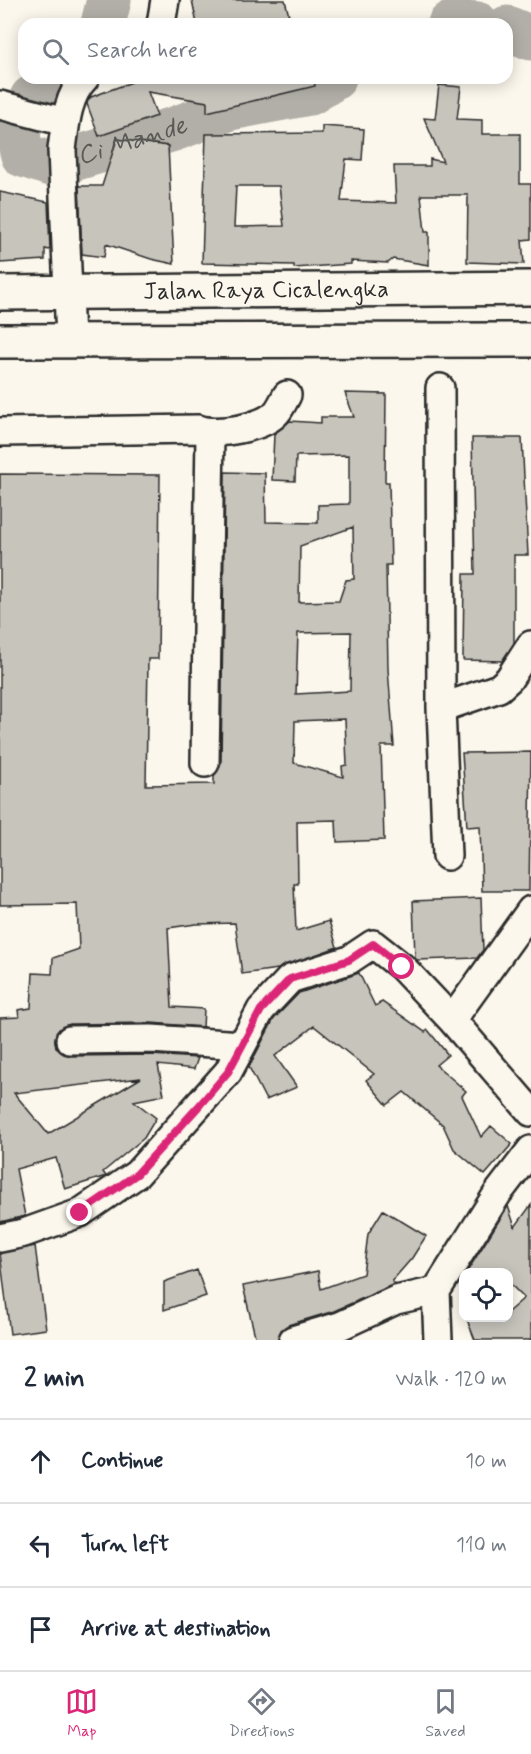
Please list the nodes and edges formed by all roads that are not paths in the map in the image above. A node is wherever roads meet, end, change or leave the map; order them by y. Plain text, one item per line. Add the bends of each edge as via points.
1 (165, 0) edge
2 (162, 18) edge
3 (80, 84) edge
4 (18, 109) edge
5 (65, 122) junction
6 (531, 288) edge
7 (0, 293) edge
8 (68, 293) junction
9 (70, 340) junction
10 (531, 340) edge
11 (0, 341) edge
12 (440, 388) dead end
13 (287, 395) dead end
14 (0, 432) edge
15 (210, 434) junction
16 (531, 645) edge
17 (441, 708) junction
18 (205, 763) dead end
19 (447, 856) dead end
20 (531, 910) edge
21 (452, 1020) junction
22 (70, 1040) dead end
23 (242, 1046) junction
24 (531, 1112) edge
25 (531, 1150) edge
26 (0, 1238) edge
27 (436, 1291) junction
28 (293, 1340) edge
29 (438, 1340) edge

1 - 2 street
3 - 5 street
4 - 5 street
5 - 8 street via 62,162
6 - 8 highway, Jalan Raya Cicalengka
7 - 8 highway, Jalan Raya Cicalengka
8 - 9 street
9 - 10 highway, Jalan Raya Cicalengka
9 - 11 highway, Jalan Raya Cicalengka
12 - 17 street
13 - 15 street via 268,420
14 - 15 street via 198,429
15 - 18 street
16 - 17 street via 499,688
17 - 19 street
20 - 21 street
21 - 23 street via 402,967 373,944 349,960 290,979 261,1010
21 - 24 street
22 - 23 street
23 - 26 street via 228,1072 137,1174 80,1213
25 - 27 street via 498,1193
27 - 28 street via 396,1299 340,1326
27 - 29 street

